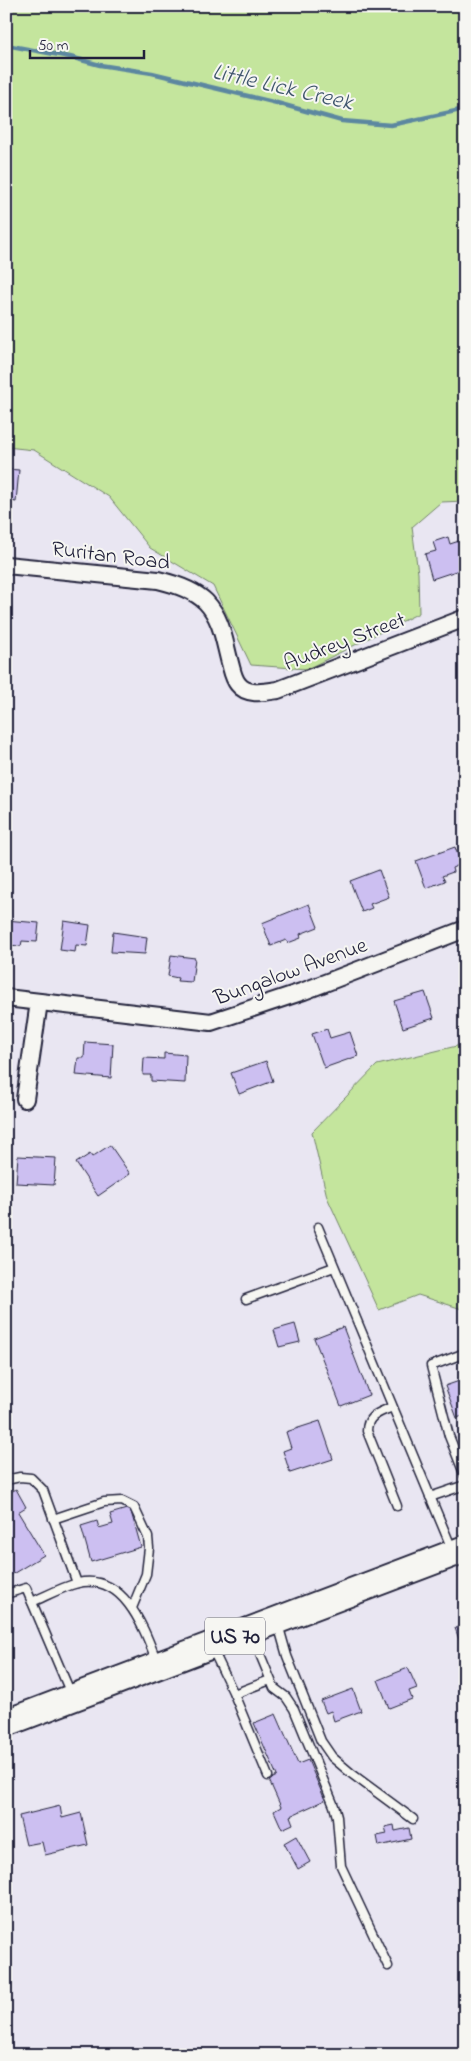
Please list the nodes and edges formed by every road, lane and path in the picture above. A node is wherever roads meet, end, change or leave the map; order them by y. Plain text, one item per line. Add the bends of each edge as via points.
1 (6, 565) edge
2 (465, 618) edge
3 (238, 685) joint
4 (465, 929) edge
5 (6, 998) edge
6 (39, 1002) junction
7 (25, 1099) dead end
8 (318, 1227) dead end
9 (334, 1267) junction
10 (246, 1300) dead end
11 (465, 1353) edge
12 (392, 1407) junction
13 (465, 1476) edge
14 (6, 1480) edge
15 (465, 1484) edge
16 (430, 1497) junction
17 (397, 1506) dead end
18 (53, 1518) junction
19 (459, 1551) edge
20 (77, 1583) junction
21 (6, 1594) edge
22 (32, 1602) junction
23 (132, 1608) junction
24 (277, 1620) junction
25 (250, 1631) junction
26 (211, 1646) junction
27 (159, 1666) junction
28 (270, 1680) junction
29 (234, 1694) junction
30 (72, 1698) junction
31 (6, 1723) edge
32 (268, 1776) dead end
33 (414, 1819) dead end
34 (388, 1966) dead end

1 - 3 street, Ruritan Road via 158,580 178,585 206,602 217,617
2 - 3 street, Audrey Street via 278,690 256,693
4 - 6 street, Bungalow Avenue via 304,991 212,1022
5 - 6 street, Bungalow Avenue
6 - 7 street
8 - 9 lane
9 - 10 lane
9 - 12 lane
11 - 13 lane via 431,1366 450,1436
12 - 16 lane
12 - 17 lane via 370,1418 367,1431
14 - 18 lane via 31,1478 38,1483
15 - 16 lane
16 - 19 lane
18 - 20 lane
18 - 23 lane via 104,1502 122,1501 134,1507 148,1537 149,1548 146,1574
19 - 24 highway, US 70
20 - 22 lane
20 - 23 lane via 101,1584 119,1594
21 - 22 lane via 26,1588
22 - 30 lane
23 - 27 lane
24 - 25 highway, US 70
24 - 33 lane via 290,1664 321,1741 332,1757
25 - 26 highway, US 70
25 - 28 lane
26 - 27 highway, US 70
26 - 29 lane
27 - 30 highway, US 70
28 - 29 lane
28 - 34 lane via 274,1688 286,1697 298,1718 337,1817 341,1866
29 - 32 lane
30 - 31 highway, US 70

